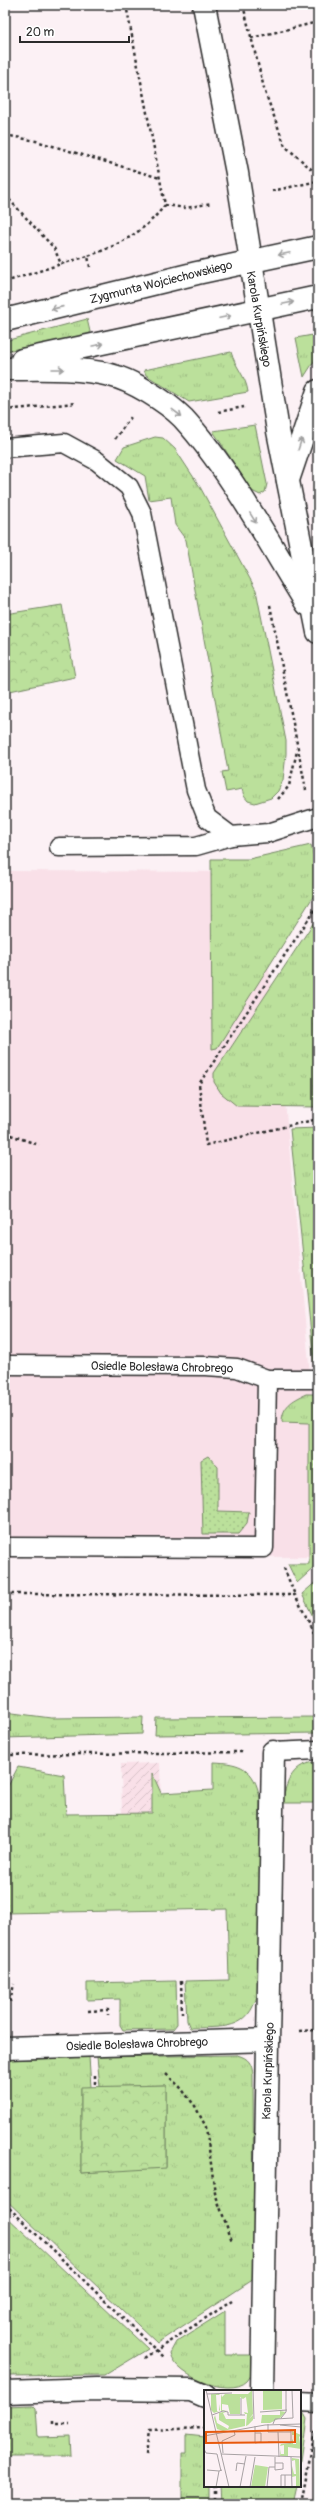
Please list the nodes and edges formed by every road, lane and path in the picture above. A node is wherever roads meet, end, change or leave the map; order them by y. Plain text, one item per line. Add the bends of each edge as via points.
1 (204, 5) edge
2 (243, 5) edge
3 (318, 22) edge
4 (251, 38) junction
5 (5, 135) edge
6 (318, 176) edge
7 (160, 178) dead end
8 (5, 195) edge
9 (318, 247) edge
10 (88, 256) dead end
11 (250, 261) junction
12 (62, 264) junction
13 (5, 282) edge
14 (318, 297) edge
15 (258, 310) junction
16 (5, 320) edge
17 (5, 364) edge
18 (5, 369) edge
19 (318, 391) edge
20 (84, 402) dead end
21 (5, 410) edge
22 (5, 448) edge
23 (288, 482) junction
24 (269, 602) dead end
25 (316, 624) edge
26 (298, 749) junction
27 (273, 805) dead end
28 (315, 819) edge
29 (231, 836) junction
30 (59, 847) dead end
31 (318, 905) edge
32 (318, 1119) edge
33 (5, 1133) edge
34 (39, 1145) dead end
35 (5, 1365) edge
36 (267, 1379) junction
37 (318, 1379) edge
38 (5, 1547) edge
39 (5, 1594) edge
40 (318, 1649) edge
41 (318, 1750) edge
42 (273, 1752) junction
43 (5, 1755) edge
44 (14, 1984) dead end
45 (5, 2005) edge
46 (268, 2040) junction
47 (132, 2044) junction
48 (5, 2048) edge
49 (5, 2204) edge
50 (233, 2243) dead end
51 (263, 2280) junction
52 (157, 2350) junction
53 (143, 2359) dead end
54 (262, 2390) edge
55 (5, 2392) edge
56 (198, 2393) edge
57 (301, 2402) edge
58 (318, 2403) edge
59 (204, 2428) edge
60 (315, 2428) dead end
61 (146, 2454) dead end
62 (215, 2487) edge
63 (215, 2504) edge
64 (302, 2504) edge

1 - 11 street, Karola Kurpińskiego via 235,165
2 - 4 path
3 - 4 path
4 - 6 path via 265,92 285,146
5 - 7 path via 44,143
8 - 12 path via 54,248
9 -> 11 street, Zygmunta Wojciechowskiego
10 - 12 path
11 - 15 street, Karola Kurpińskiego
11 -> 16 street, Zygmunta Wojciechowskiego
12 - 13 path
15 -> 14 street
17 -> 15 street
15 - 23 street, Karola Kurpińskiego
18 -> 25 street via 78,370 112,375 146,391 182,417 216,460
23 -> 19 street
20 - 21 path
22 - 29 lane via 64,443 97,461 129,487 142,513 196,790 207,818
23 - 25 street, Karola Kurpińskiego
24 - 26 path
26 - 27 path via 289,786
26 - 28 path
28 - 29 lane via 268,833
29 - 30 lane via 196,846
31 - 32 path via 199,1084 206,1145
33 - 34 path
35 - 36 lane, Osiedle Bolesława Chrobrego via 237,1368
36 - 37 lane, Osiedle Bolesława Chrobrego
36 - 38 lane via 264,1548
39 - 40 path via 295,1595 313,1630
41 - 42 lane
42 - 43 path
42 - 46 street, Karola Kurpińskiego
44 - 45 path via 10,2002
46 - 47 street, Osiedle Bolesława Chrobrego
46 - 51 street, Karola Kurpińskiego
47 - 48 street, Osiedle Bolesława Chrobrego
47 - 50 path via 180,2087 195,2106 206,2127 215,2193
49 - 52 path
51 - 52 path
51 - 54 street, Karola Kurpińskiego
52 - 53 path
52 - 56 path
55 - 56 street via 97,2389
57 - 58 lane
59 - 61 path via 149,2430
60 - 64 path
62 - 63 path

